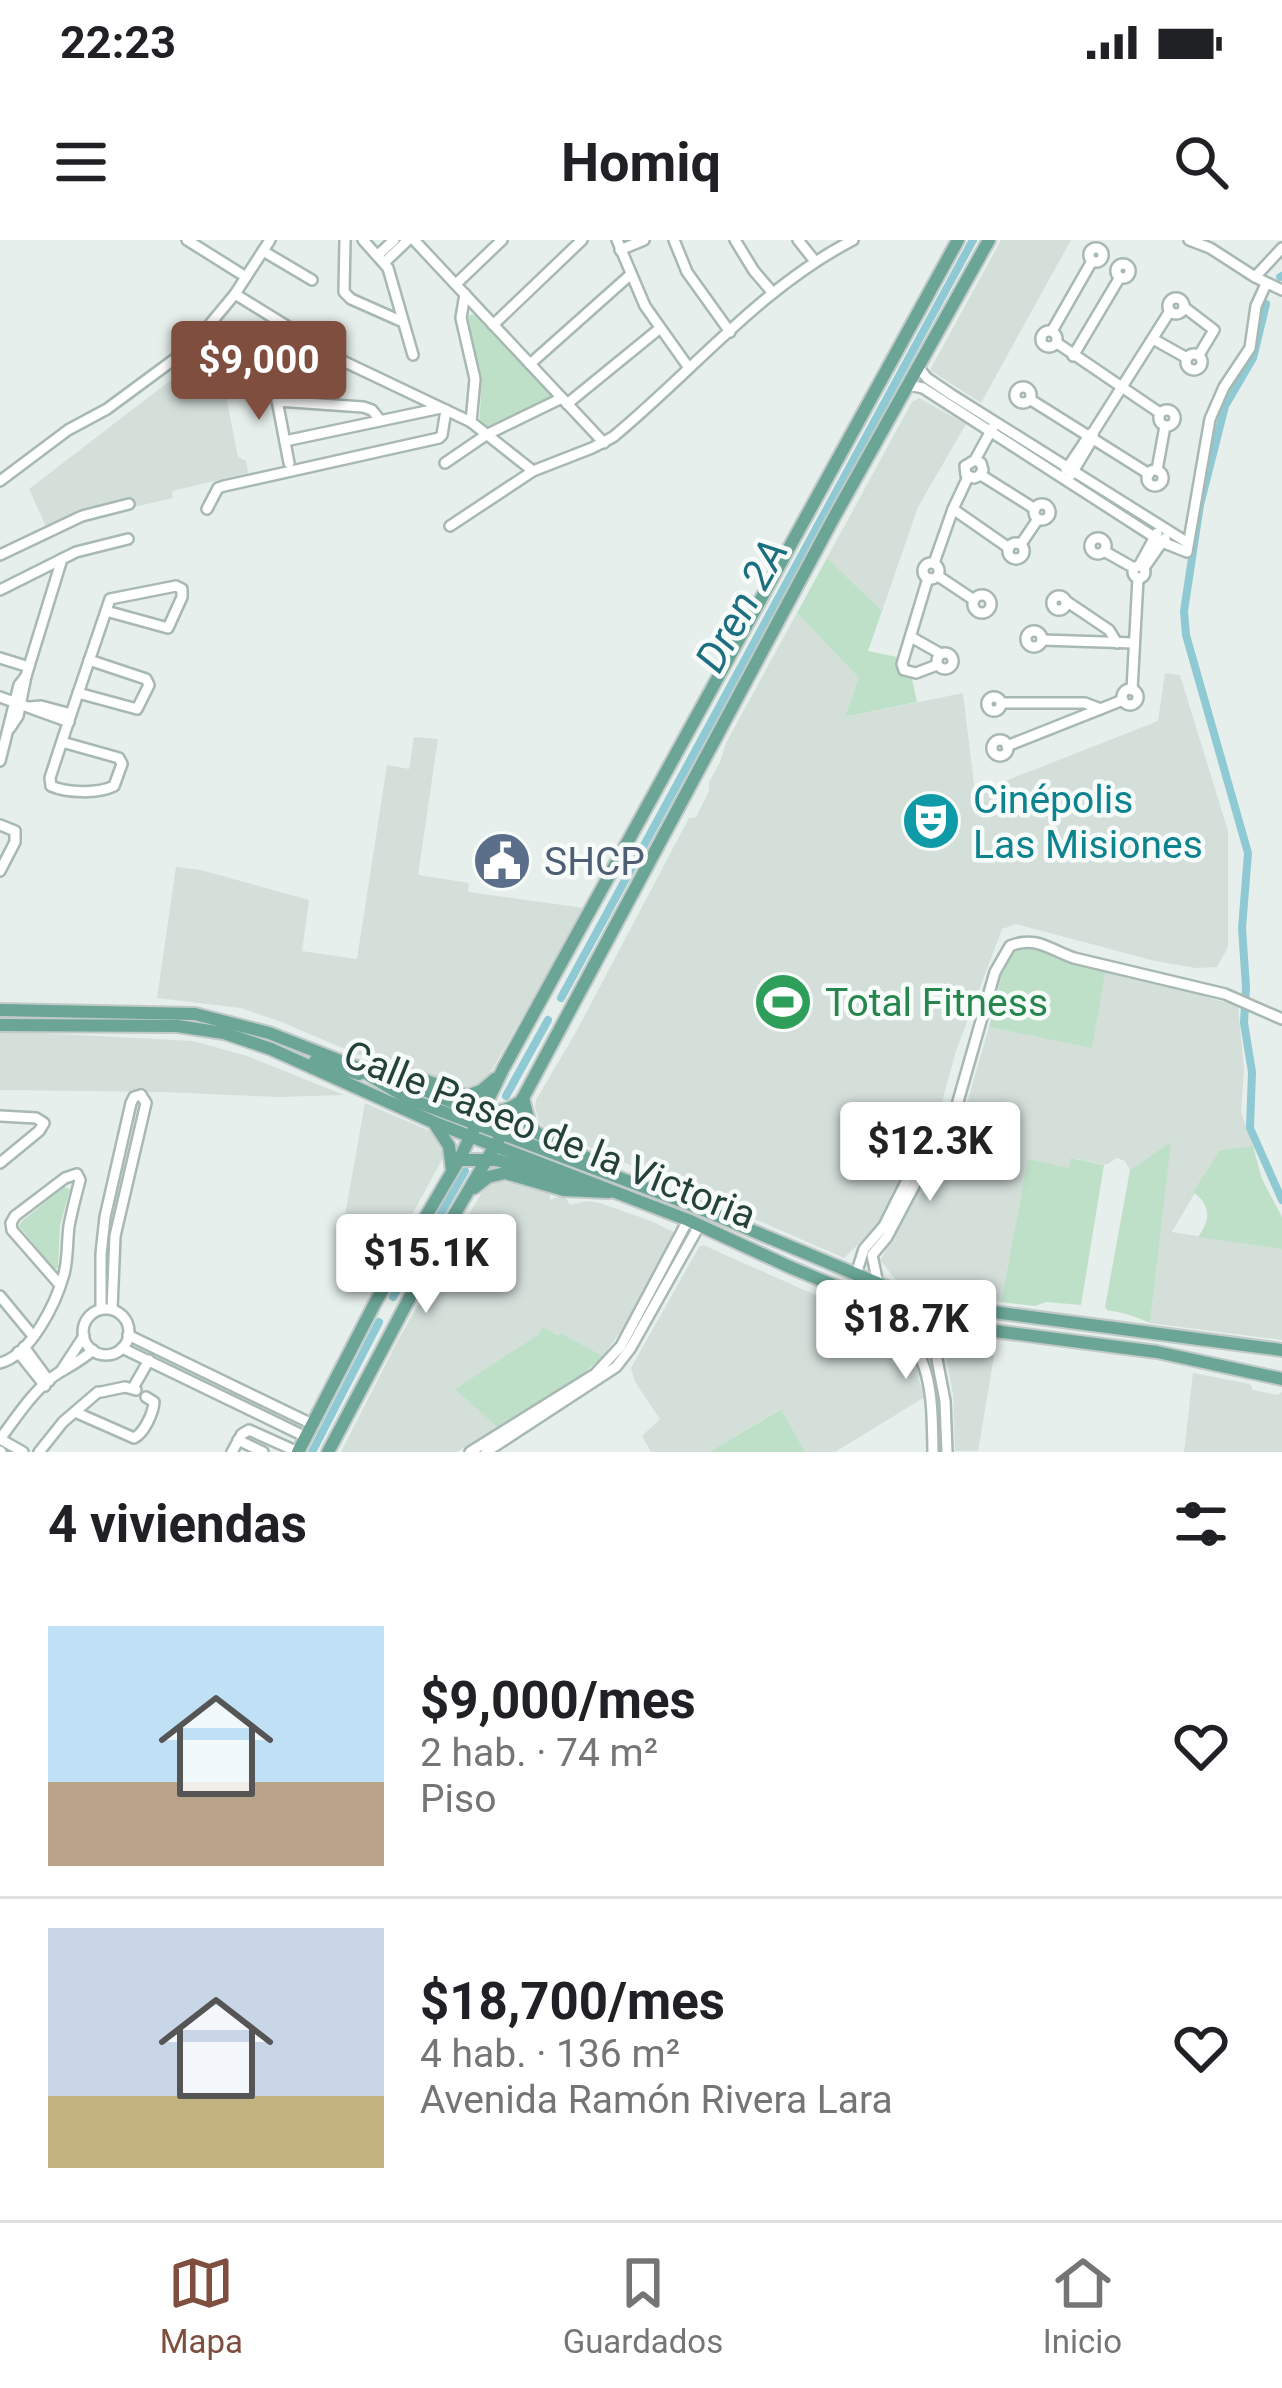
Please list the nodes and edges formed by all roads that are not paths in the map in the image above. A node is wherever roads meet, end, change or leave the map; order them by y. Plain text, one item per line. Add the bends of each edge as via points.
1 (187, 240) edge
2 (213, 240) edge
3 (270, 240) edge
4 (345, 240) edge
5 (363, 240) edge
6 (394, 240) edge
7 (502, 240) edge
8 (582, 240) edge
9 (644, 240) edge
10 (674, 240) edge
11 (735, 240) edge
12 (798, 240) edge
13 (853, 240) edge
14 (958, 240) edge
15 (989, 240) edge
16 (1189, 240) edge
17 (417, 241) edge
18 (1208, 244) edge
19 (618, 245) edge
20 (1282, 248) edge
21 (263, 251) junction
22 (206, 252) junction
23 (381, 258) junction
24 (814, 260) junction
25 (630, 275) junction
26 (246, 277) junction
27 (312, 280) dead end
28 (1260, 280) junction
29 (456, 284) junction
30 (1282, 290) edge
31 (773, 293) junction
32 (235, 294) junction
33 (465, 294) junction
34 (403, 322) junction
35 (494, 325) junction
36 (659, 329) junction
37 (730, 332) junction
38 (1153, 339) junction
39 (413, 356) dead end
40 (1072, 356) junction
41 (530, 364) junction
42 (918, 367) junction
43 (689, 368) junction
44 (272, 374) dead end
45 (908, 385) junction
46 (1121, 388) junction
47 (889, 394) junction
48 (277, 400) junction
49 (1030, 400) dead end
50 (564, 401) junction
51 (439, 407) junction
52 (380, 420) junction
53 (471, 422) junction
54 (994, 431) junction
55 (487, 435) junction
56 (1091, 436) junction
57 (285, 440) junction
58 (604, 443) junction
59 (977, 460) junction
60 (290, 463) dead end
61 (445, 463) dead end
62 (533, 471) junction
63 (1067, 474) junction
64 (981, 475) junction
65 (968, 477) junction
66 (0, 482) edge
67 (129, 505) dead end
68 (207, 509) dead end
69 (952, 509) junction
70 (450, 526) dead end
71 (1161, 535) junction
72 (128, 539) dead end
73 (1105, 551) dead end
74 (0, 555) edge
75 (62, 560) junction
76 (1139, 570) junction
77 (933, 577) junction
78 (0, 590) edge
79 (974, 600) dead end
80 (106, 611) junction
81 (911, 637) junction
82 (1118, 643) junction
83 (1134, 644) junction
84 (0, 658) edge
85 (89, 660) junction
86 (27, 672) junction
87 (78, 693) junction
88 (0, 698) edge
89 (22, 704) junction
90 (1102, 709) junction
91 (70, 718) junction
92 (6, 733) edge
93 (62, 742) junction
94 (0, 761) edge
95 (0, 825) edge
96 (0, 871) edge
97 (538, 1006) junction
98 (0, 1010) edge
99 (126, 1012) junction
100 (1282, 1019) edge
101 (565, 1022) junction
102 (0, 1025) edge
103 (95, 1026) junction
104 (271, 1049) junction
105 (503, 1069) junction
106 (362, 1071) junction
107 (523, 1099) junction
108 (0, 1115) edge
109 (433, 1122) junction
110 (476, 1123) junction
111 (948, 1126) junction
112 (125, 1132) junction
113 (138, 1135) junction
114 (495, 1146) junction
115 (0, 1163) edge
116 (455, 1165) junction
117 (606, 1172) junction
118 (590, 1181) junction
119 (468, 1192) junction
120 (618, 1192) junction
121 (688, 1204) junction
122 (693, 1223) junction
123 (755, 1232) junction
124 (856, 1274) junction
125 (878, 1283) junction
126 (60, 1285) junction
127 (0, 1296) edge
128 (375, 1303) junction
129 (888, 1307) junction
130 (106, 1309) junction
131 (398, 1315) junction
132 (958, 1326) junction
133 (128, 1335) junction
134 (33, 1336) junction
135 (84, 1336) junction
136 (122, 1348) junction
137 (1282, 1349) edge
138 (21, 1350) junction
139 (93, 1350) junction
140 (149, 1360) junction
141 (0, 1363) edge
142 (61, 1372) junction
143 (1282, 1379) edge
144 (47, 1384) junction
145 (138, 1392) junction
146 (945, 1401) junction
147 (932, 1403) junction
148 (75, 1412) junction
149 (309, 1431) junction
150 (0, 1439) edge
151 (238, 1441) junction
152 (23, 1452) edge
153 (40, 1452) edge
154 (232, 1452) edge
155 (263, 1452) edge
156 (298, 1452) edge
157 (328, 1452) edge
158 (470, 1452) edge
159 (486, 1452) edge
160 (933, 1452) edge
161 (947, 1452) edge

1 - 22 street
2 - 22 street
3 - 21 street
4 - 34 street via 344,292
5 - 23 street
6 - 23 street
7 - 29 street
8 - 35 street
9 - 19 street
10 - 37 street
11 - 31 street
12 - 24 street
13 - 24 street
14 - 47 main road
15 - 42 main road
16 - 18 street
17 - 23 street
17 - 29 street
18 - 28 street
19 - 25 street
20 - 28 street
21 - 26 street
21 - 27 street
22 - 26 street
23 - 34 street
24 - 31 street
25 - 36 street
25 - 41 street
26 - 32 street
28 - 30 street
28 - 71 street via 1250,348 1210,419 1187,548
29 - 33 street
31 - 37 street
32 - 51 street via 318,347
32 - 66 street via 174,362
33 - 35 street
33 - 53 street
34 - 39 street
35 - 41 street
36 - 43 street
36 - 50 street
37 - 43 street
38 - 38 street via 1173,299 1214,330 1193,357
38 - 46 street
40 - 40 street via 1119,272 1098,260 1052,331
40 - 46 street
41 - 50 street
42 - 45 main road
42 - 54 street
43 - 58 street
44 - 48 street
45 - 47 main road
45 - 54 street
46 - 56 street
46 - 56 street via 1160,413 1165,426 1153,472
47 - 97 main road
47 - 101 main road
48 - 52 street via 363,407
48 - 57 street
49 - 56 street
50 - 55 street
50 - 58 street
51 - 52 street
51 - 53 street
51 - 68 street via 439,438 224,486
52 - 57 street
53 - 55 street
54 - 59 street
54 - 63 street
55 - 61 street
55 - 62 street
56 - 63 street
57 - 60 street
58 - 62 street
59 - 64 street
59 - 65 street via 965,466
62 - 70 street
63 - 71 street
64 - 65 street
64 - 69 street via 1036,514 1015,546
65 - 69 street
67 - 74 street via 82,516
69 - 77 street via 934,563 924,568
71 - 76 street
72 - 75 street
73 - 76 street
75 - 78 street
75 - 86 street
76 - 83 street
77 - 79 street
77 - 81 street
80 - 80 street via 110,598 176,586 183,592 169,628
80 - 85 street
81 - 81 street via 902,657 904,670 916,673 939,659
82 - 82 street via 1061,596 1039,636
82 - 83 street
83 - 90 street via 1132,690
84 - 86 street
85 - 87 street
85 - 87 street via 149,685 137,709
86 - 89 street
87 - 91 street
88 - 89 street
89 - 91 street
89 - 92 street
90 - 90 street via 997,707 1002,744
91 - 93 street
92 - 94 street
93 - 93 street via 119,758 116,783 109,790 51,786
95 - 96 street via 16,834
97 - 101 main road
97 - 105 main road
98 - 99 main road, Calle Paseo de la Victoria
99 - 103 main road
99 - 106 main road, Calle Paseo de la Victoria via 227,1021
100 - 111 street via 1042,942 1018,942 995,971
101 - 107 main road
102 - 103 main road, Calle Paseo de la Victoria
103 - 104 main road, Calle Paseo de la Victoria via 192,1027
104 - 106 main road
104 - 109 main road, Calle Paseo de la Victoria
105 - 106 main road via 467,1096 402,1072
105 - 110 main road
106 - 110 main road, Calle Paseo de la Victoria
107 - 110 main road
107 - 114 main road
107 - 117 main road via 537,1133
108 - 115 street via 44,1123
109 - 110 main road, Calle Paseo de la Victoria
109 - 116 main road
110 - 114 main road, Calle Paseo de la Victoria
110 - 116 main road
111 - 124 street via 916,1162
111 - 125 street via 874,1252
112 - 113 street
112 - 113 street via 133,1099 142,1096
112 - 130 street via 103,1235
113 - 130 street
114 - 116 main road
114 - 117 main road, Calle Paseo de la Victoria
114 - 118 main road, Calle Paseo de la Victoria
114 - 119 main road
116 - 128 main road
117 - 121 main road, Calle Paseo de la Victoria
118 - 120 main road, Calle Paseo de la Victoria
118 - 121 main road
119 - 120 main road via 505,1173 574,1191
119 - 131 main road
120 - 122 main road, Calle Paseo de la Victoria
121 - 123 main road, Calle Paseo de la Victoria
122 - 123 main road via 698,1217
122 - 129 main road, Calle Paseo de la Victoria
122 - 158 street via 605,1366
122 - 159 street via 616,1367
123 - 124 main road, Calle Paseo de la Victoria
124 - 125 main road, Calle Paseo de la Victoria
125 - 137 main road, Calle Paseo de la Victoria via 933,1304
126 - 126 street via 79,1185 77,1174 10,1223
126 - 134 street
127 - 134 street
128 - 131 main road
128 - 149 main road
129 - 132 main road, Calle Paseo de la Victoria
129 - 147 street via 921,1354
130 - 133 street via 125,1319
130 - 135 street via 87,1319
131 - 157 main road
132 - 143 main road, Calle Paseo de la Victoria via 1157,1352
132 - 146 street via 937,1342
133 - 136 street
133 - 149 street
134 - 138 street
135 - 139 street
135 - 142 street
136 - 139 street
136 - 140 street
138 - 141 street
138 - 144 street
139 - 142 street
140 - 145 street
140 - 149 street
142 - 144 street
144 - 150 street
145 - 148 street via 99,1392
145 - 148 street via 154,1402 134,1438
146 - 147 street
146 - 161 street
147 - 160 street
148 - 153 street
149 - 156 main road
150 - 152 street
151 - 154 street
151 - 155 street
151 - 156 street via 249,1430

